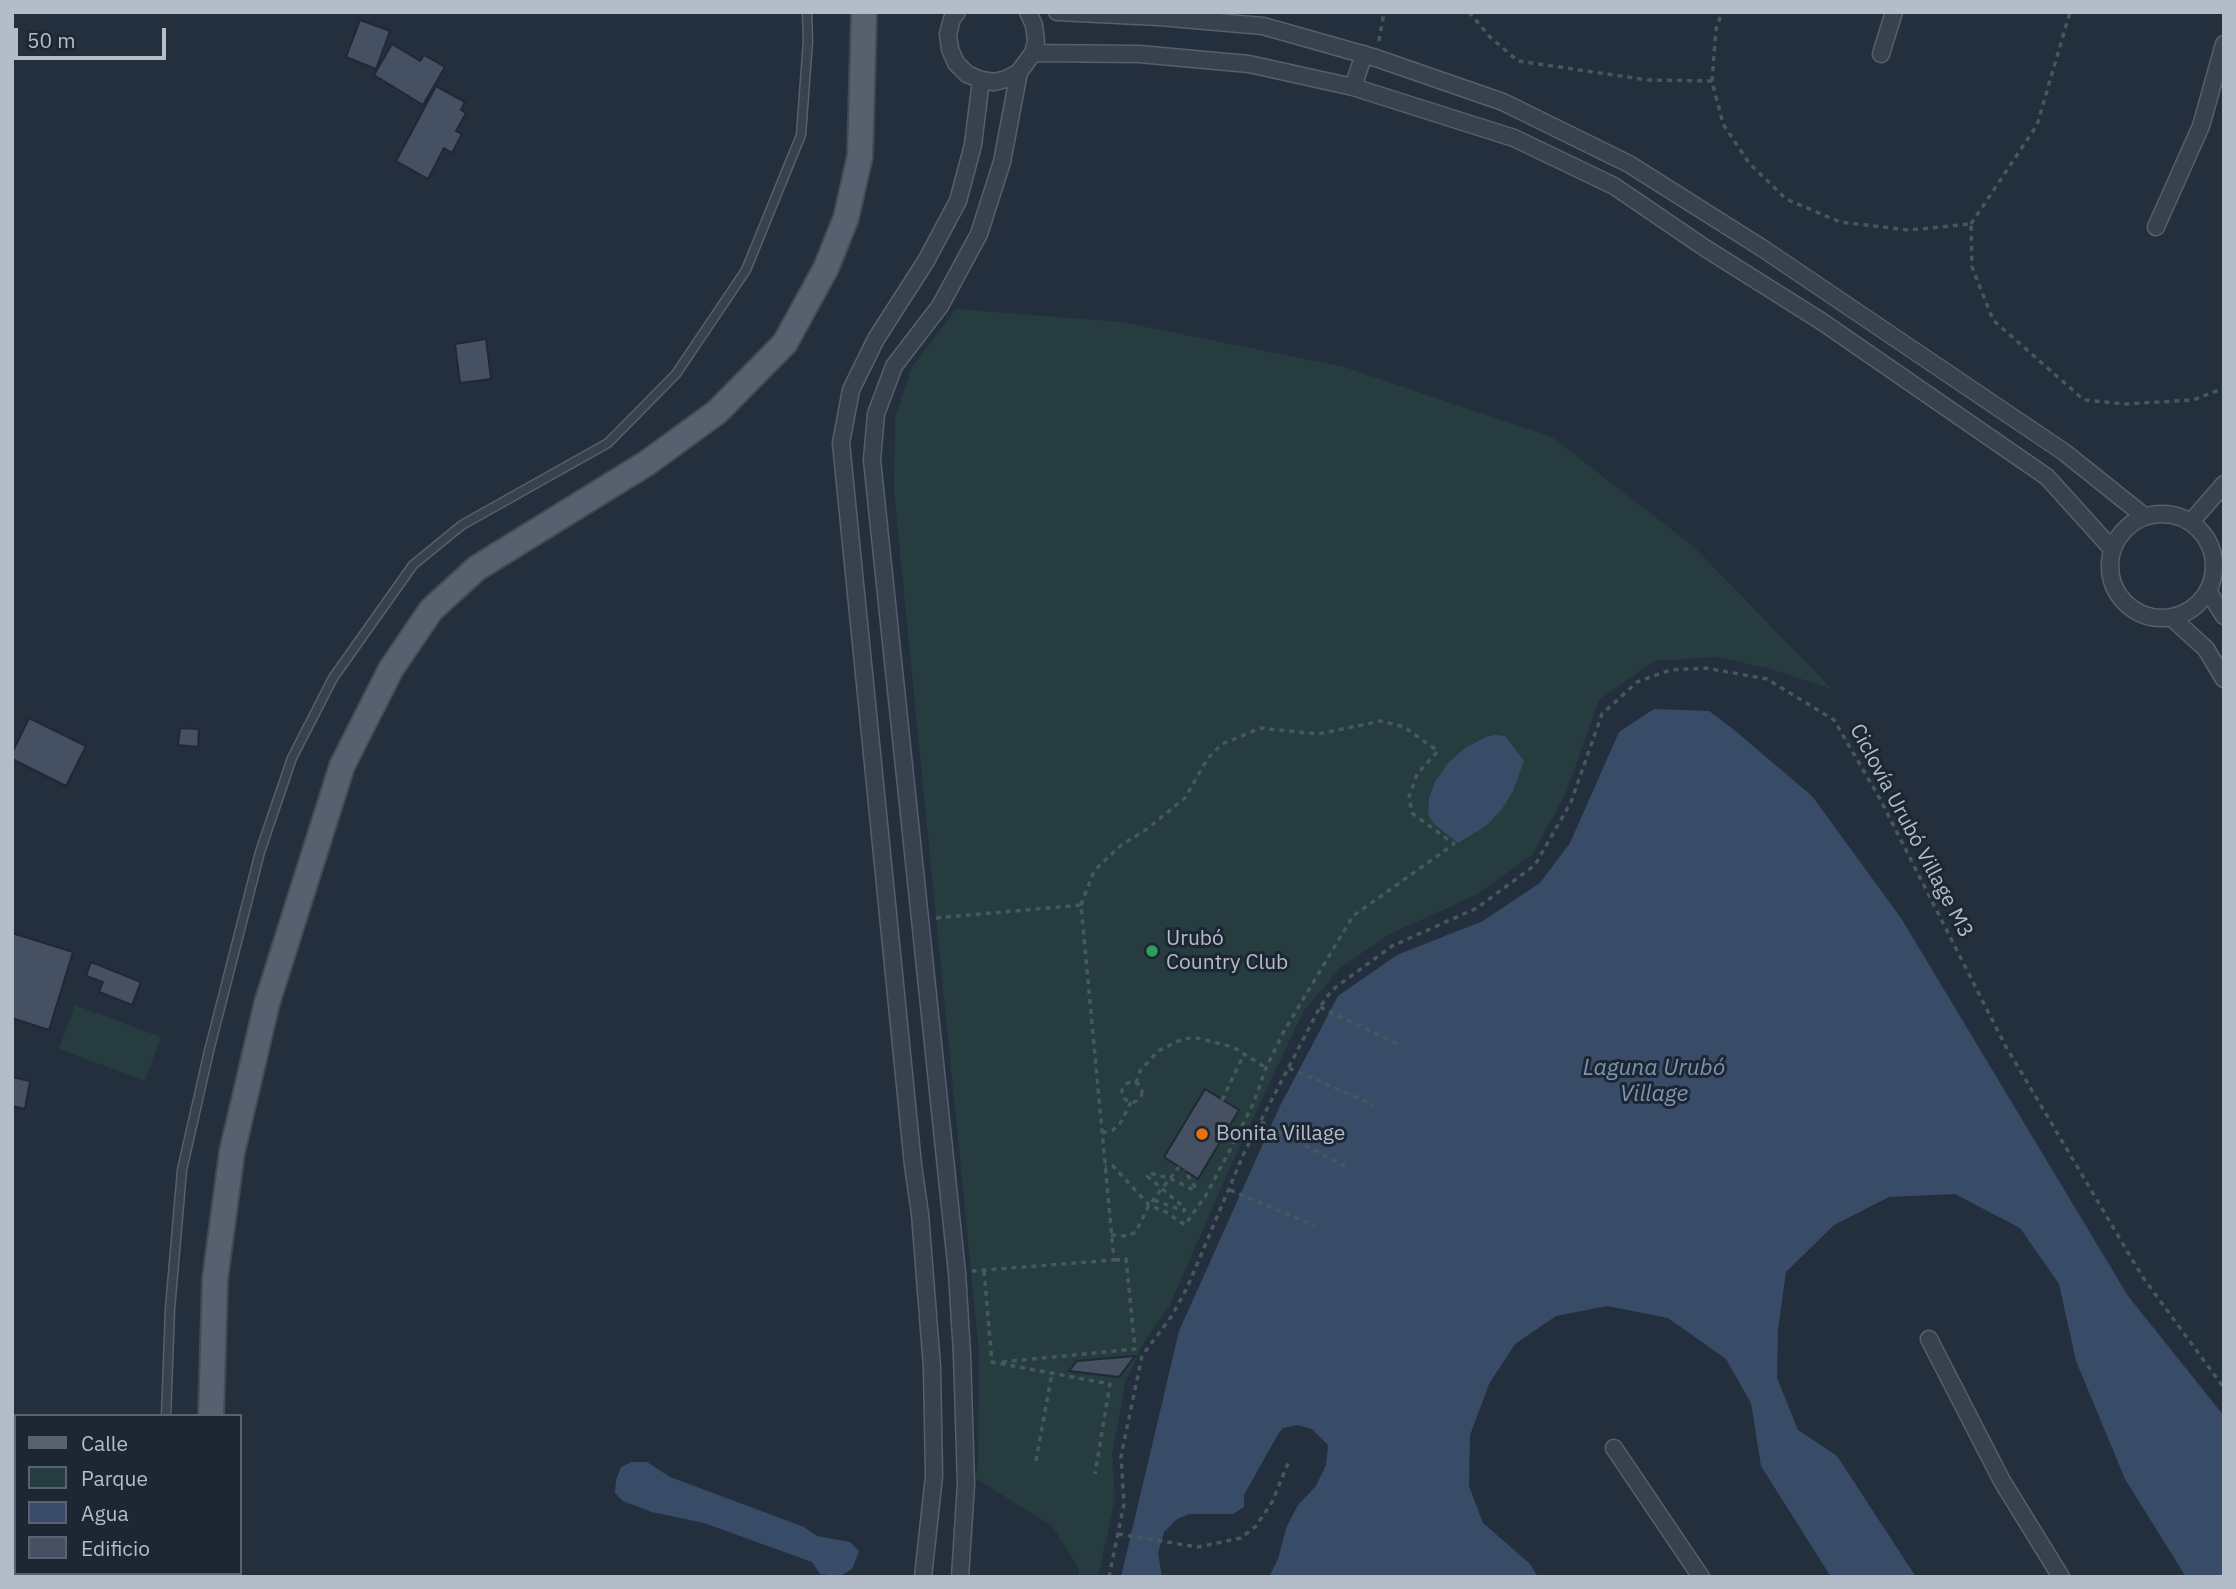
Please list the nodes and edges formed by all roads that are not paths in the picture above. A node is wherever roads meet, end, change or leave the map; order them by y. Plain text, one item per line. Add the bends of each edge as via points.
1 (807, 12) edge
2 (864, 12) edge
3 (957, 12) edge
4 (1028, 12) edge
5 (1057, 12) edge
6 (1894, 12) edge
7 (2224, 44) edge
8 (1033, 53) junction
9 (1881, 54) dead end
10 (1370, 56) junction
11 (1019, 72) junction
12 (981, 80) junction
13 (1353, 87) junction
14 (2156, 227) dead end
15 (848, 406) junction
16 (876, 414) junction
17 (2224, 484) edge
18 (2144, 516) junction
19 (2191, 522) junction
20 (2112, 549) junction
21 (2218, 549) edge
22 (2208, 591) junction
23 (2224, 616) edge
24 (2171, 617) junction
25 (2224, 679) edge
26 (950, 1211) junction
27 (920, 1214) junction
28 (1929, 1339) dead end
29 (166, 1414) edge
30 (211, 1414) edge
31 (1614, 1448) dead end
32 (923, 1577) edge
33 (960, 1577) edge
34 (1701, 1577) edge
35 (2061, 1577) edge

1 - 29 lane via 801,135 747,270 676,374 608,443 462,525 413,565 333,678 292,758 260,852 182,1170
2 - 30 main road via 860,156 846,218 827,268 785,342 717,412 647,463 477,568 431,610 391,669 342,765 267,1003 232,1152 215,1279
3 - 12 street via 948,34 950,49 956,63
4 - 8 street via 1036,41
5 - 10 street via 1263,26
6 - 9 street
7 - 14 street via 2201,126
8 - 11 street
8 - 13 street via 1139,54 1249,64
10 - 13 street
10 - 18 street via 1503,102 1629,164 2064,452
11 - 12 street via 994,82
11 - 16 street via 1002,162 979,234 940,306 894,366
12 - 15 street via 973,145 958,201 876,339
13 - 20 street via 1514,138 1614,186 2047,477
15 - 16 street
15 - 27 street via 841,443
16 - 26 street via 872,460
17 - 19 street
18 - 19 street via 2174,514
18 - 20 street via 2121,532
19 - 21 street
20 - 24 street via 2111,578 2124,603 2140,614
21 - 22 street
22 - 23 street
22 - 24 street via 2196,606
24 - 25 street via 2206,649
26 - 27 street
26 - 33 street via 962,1354 966,1484
27 - 32 street via 932,1367 934,1476
28 - 35 street via 2002,1481
31 - 34 street

